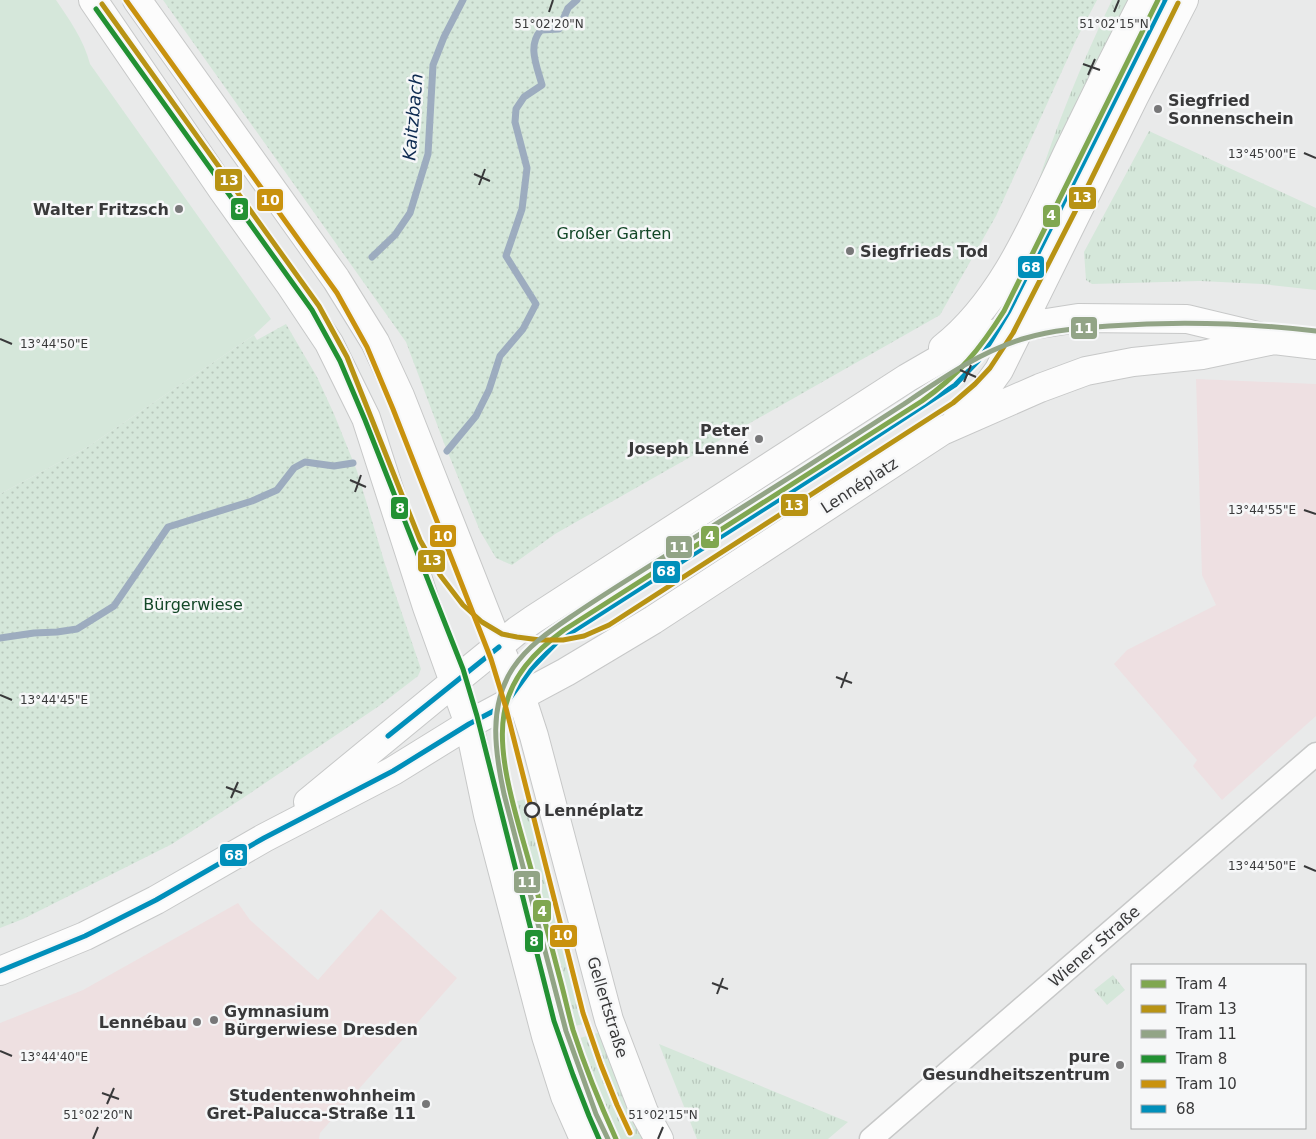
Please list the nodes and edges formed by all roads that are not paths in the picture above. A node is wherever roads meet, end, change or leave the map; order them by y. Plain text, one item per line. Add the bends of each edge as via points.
1 (92, 0) edge
2 (137, 0) edge
3 (1144, 0) edge
4 (1184, 0) edge
5 (1021, 326) junction
6 (1274, 340) junction
7 (1316, 345) edge
8 (907, 378) junction
9 (942, 431) junction
10 (499, 647) junction
11 (454, 682) junction
12 (521, 696) junction
13 (469, 724) junction
14 (1316, 754) edge
15 (264, 838) junction
16 (0, 971) edge
17 (584, 1139) edge
18 (659, 1139) edge
19 (871, 1139) edge

1 - 11 main road via 329,343 366,418
2 - 10 main road via 336,280 375,342 400,396
3 - 8 main road via 1023,244 993,294 960,335
4 - 5 main road
5 - 6 main road via 1078,318 1187,319
5 - 8 main road via 990,335 952,352
5 - 9 main road via 982,395
6 - 7 main road
6 - 9 main road via 1202,355 1086,371
8 - 10 main road via 548,610
9 - 12 main road, Lennéplatz via 641,627
10 - 11 main road
10 - 12 main road
11 - 13 main road
11 - 15 main road
12 - 13 main road, Lennéplatz
12 - 18 main road, Gellertstraße via 609,1020 644,1112
13 - 15 main road, Lennéplatz via 393,770
13 - 17 main road via 488,815 546,1036 565,1096
14 - 19 street, Wiener Straße
15 - 16 main road via 85,936

